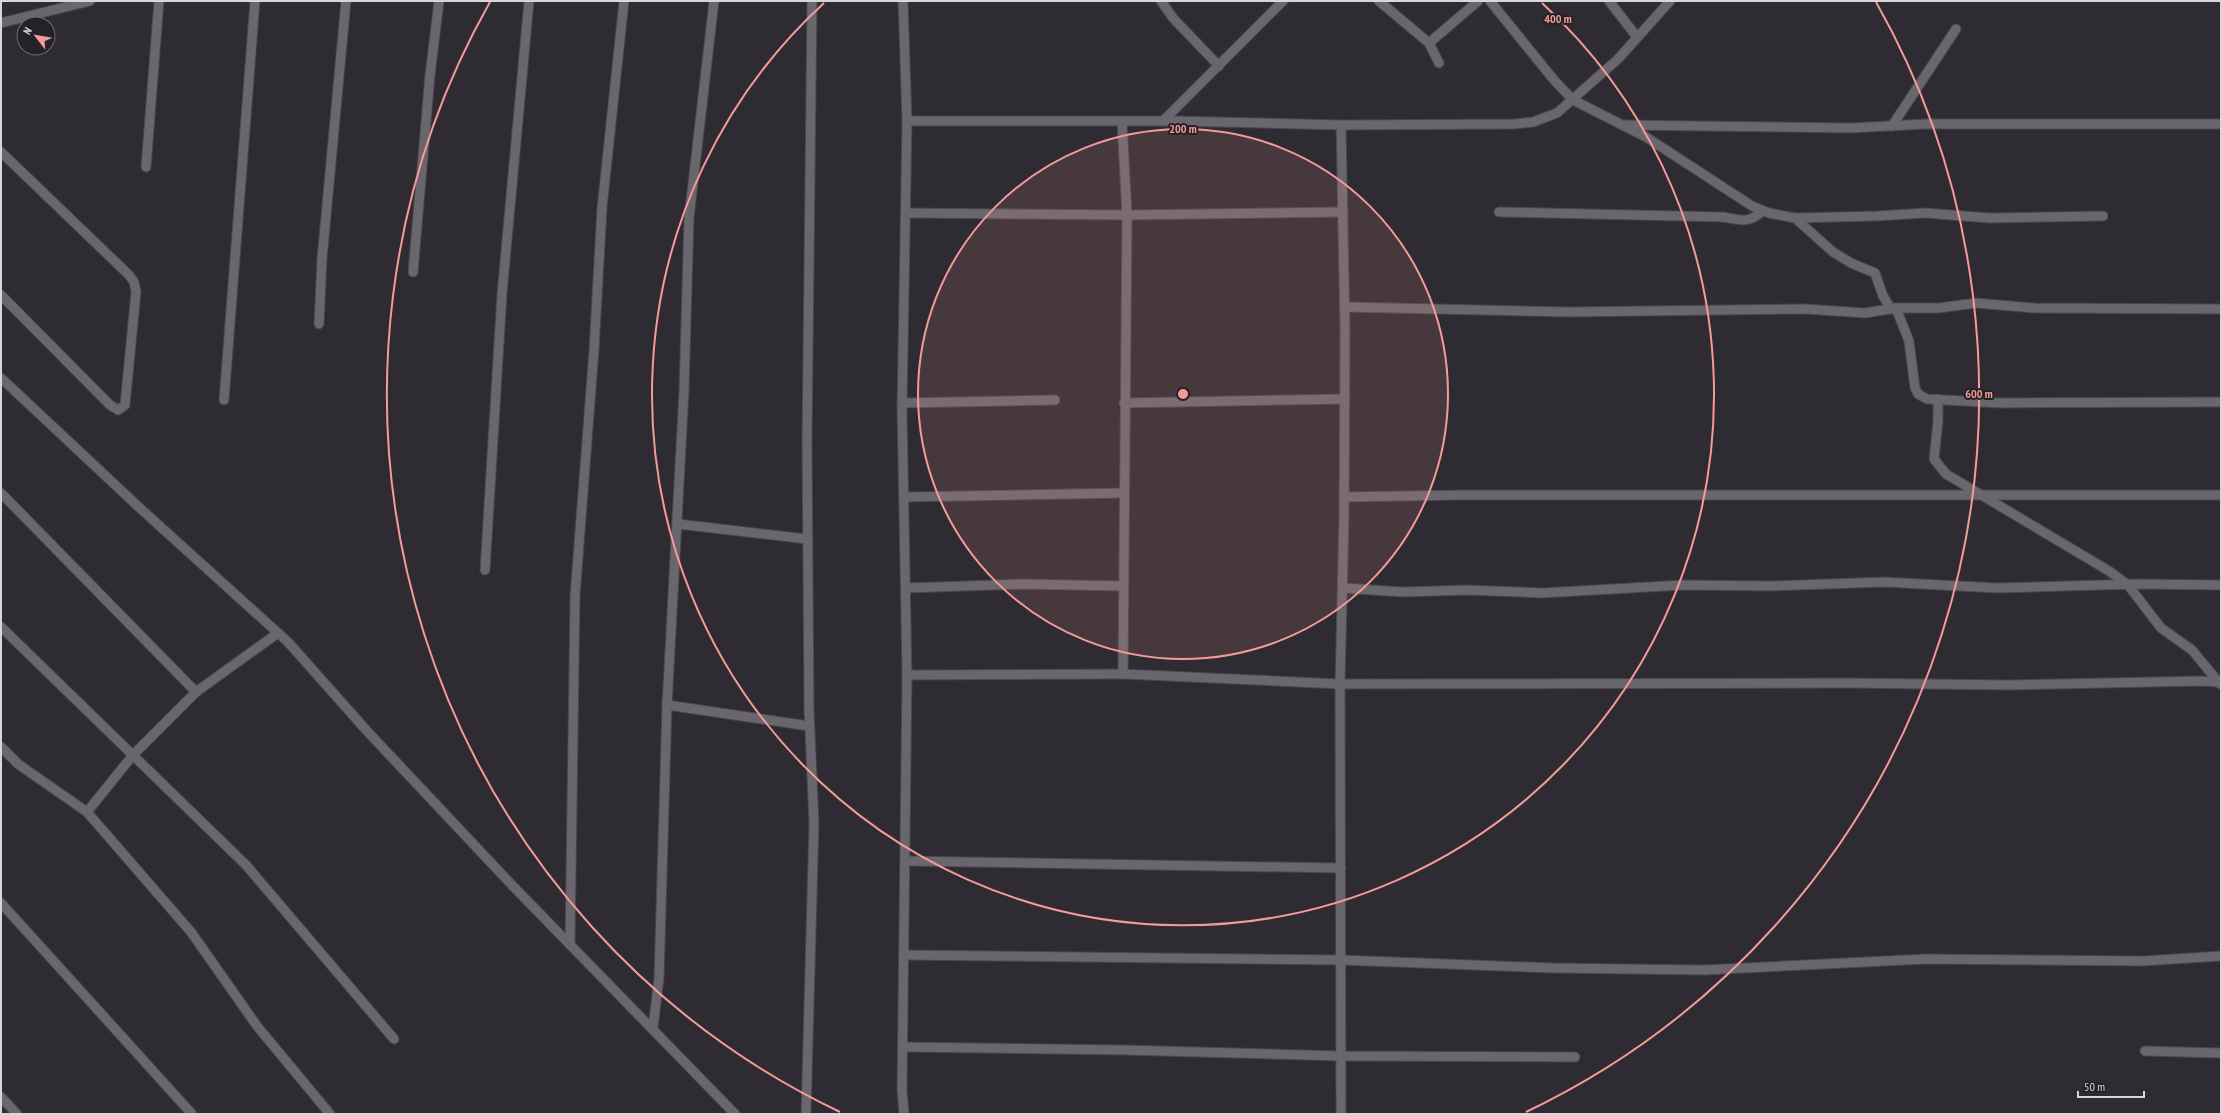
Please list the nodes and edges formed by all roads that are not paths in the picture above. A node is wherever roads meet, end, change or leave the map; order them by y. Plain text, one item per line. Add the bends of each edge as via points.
1 (90, 1) edge
2 (159, 1) edge
3 (255, 1) edge
4 (346, 1) edge
5 (439, 1) edge
6 (529, 1) edge
7 (624, 1) edge
8 (714, 1) edge
9 (812, 1) edge
10 (904, 1) edge
11 (1161, 1) edge
12 (1283, 1) edge
13 (1379, 1) edge
14 (1478, 1) edge
15 (1490, 1) edge
16 (1610, 1) edge
17 (1670, 1) edge
18 (1, 23) edge
19 (1956, 29) dead end
20 (1638, 37) junction
21 (1429, 43) junction
22 (1439, 63) dead end
23 (1219, 66) junction
24 (1573, 100) junction
25 (906, 121) junction
26 (1163, 121) junction
27 (1122, 122) junction
28 (2221, 124) edge
29 (1341, 125) junction
30 (1622, 125) junction
31 (1892, 126) junction
32 (1, 152) edge
33 (146, 167) dead end
34 (1762, 211) junction
35 (1343, 212) junction
36 (1499, 212) dead end
37 (906, 214) junction
38 (1127, 215) junction
39 (2102, 216) dead end
40 (1795, 218) junction
41 (413, 272) dead end
42 (1, 295) edge
43 (1345, 307) junction
44 (1894, 308) junction
45 (2221, 309) edge
46 (319, 324) dead end
47 (685, 353) dead end
48 (1, 378) edge
49 (1345, 399) junction
50 (1938, 399) junction
51 (224, 400) dead end
52 (1055, 400) dead end
53 (2221, 402) edge
54 (902, 403) junction
55 (1124, 403) junction
56 (1, 493) edge
57 (1124, 493) junction
58 (1978, 494) junction
59 (2221, 495) edge
60 (904, 497) junction
61 (1344, 497) junction
62 (678, 524) junction
63 (807, 538) junction
64 (485, 570) dead end
65 (2128, 585) junction
66 (2221, 585) edge
67 (1123, 586) junction
68 (906, 588) junction
69 (1343, 588) junction
70 (1, 627) edge
71 (278, 633) junction
72 (1123, 674) junction
73 (907, 675) junction
74 (2220, 683) edge
75 (1340, 684) junction
76 (196, 692) junction
77 (667, 705) junction
78 (810, 726) junction
79 (1, 747) edge
80 (133, 755) junction
81 (87, 812) junction
82 (905, 861) junction
83 (1340, 868) junction
84 (1, 903) edge
85 (570, 944) junction
86 (904, 955) junction
87 (2221, 956) edge
88 (1341, 960) junction
89 (653, 1028) junction
90 (394, 1039) dead end
91 (903, 1046) junction
92 (2145, 1051) dead end
93 (2221, 1053) edge
94 (1341, 1056) junction
95 (1575, 1057) dead end
96 (1, 1097) edge
97 (17, 1114) edge
98 (192, 1114) edge
99 (330, 1114) edge
100 (735, 1114) edge
101 (806, 1114) edge
102 (904, 1114) edge
103 (1341, 1114) edge

1 - 18 street
2 - 33 street
3 - 51 street
4 - 46 street via 322,259
5 - 41 street
6 - 64 street via 502,294
7 - 85 street via 602,208 575,596
8 - 77 street via 689,218 684,391
9 - 63 street
10 - 25 street
11 - 23 street via 1173,18
12 - 23 street
13 - 21 street
14 - 21 street
15 - 24 street
16 - 20 street
17 - 20 street
19 - 31 street
20 - 24 street
21 - 22 street
23 - 26 street
24 - 29 street via 1557,113 1544,119 1515,124
24 - 30 street
25 - 27 street
25 - 37 street
26 - 27 street
26 - 29 street
27 - 38 street
28 - 31 street
29 - 35 street
30 - 31 street via 1851,128
30 - 34 street via 1646,137
32 - 42 street via 130,275 134,282 136,292 125,405 122,409 118,410 110,405
34 - 36 street via 1756,218 1747,221 1723,217
34 - 40 street
35 - 38 street
35 - 43 street
37 - 38 street
37 - 54 street
38 - 55 street
39 - 40 street via 1990,218 1925,213
40 - 44 street via 1833,252 1850,263 1875,273 1883,296
43 - 44 street via 1568,312 1806,309 1865,312
43 - 49 street
44 - 45 street via 1939,308 1976,303 2043,308
44 - 50 street via 1909,341 1915,388 1922,398
47 - 62 street via 683,461
48 - 71 street
49 - 55 street
49 - 61 street
50 - 53 street via 2008,403
50 - 58 street via 1934,459 1946,474
52 - 54 street
54 - 60 street
55 - 57 street
56 - 76 street
57 - 60 street
57 - 67 street
58 - 59 street
58 - 61 street
58 - 65 street via 2109,571
60 - 68 street
61 - 69 street
62 - 63 street
62 - 77 street
63 - 78 street
65 - 66 street
65 - 69 street via 1997,588 1884,582 1771,586 1683,585 1542,593 1467,590 1402,592
65 - 74 street via 2161,628 2192,650
67 - 68 street via 1022,584
67 - 72 street
68 - 73 street
69 - 75 street
70 - 80 street
71 - 76 street
71 - 85 street
72 - 73 street
72 - 75 street
73 - 82 street
74 - 75 street via 2201,680 2008,685
75 - 83 street
76 - 80 street
77 - 78 street
77 - 89 street via 659,978
78 - 101 street via 814,823
79 - 81 street via 18,764
80 - 81 street
80 - 90 street via 246,865
81 - 99 street via 190,932 257,1026
82 - 83 street
82 - 86 street
83 - 88 street
84 - 98 street
85 - 89 street
86 - 88 street
86 - 91 street
87 - 88 street via 2143,961 1926,959 1704,970 1554,968
88 - 94 street
89 - 100 street
91 - 94 street
91 - 102 street
92 - 93 street
94 - 95 street
94 - 103 street
96 - 97 street

